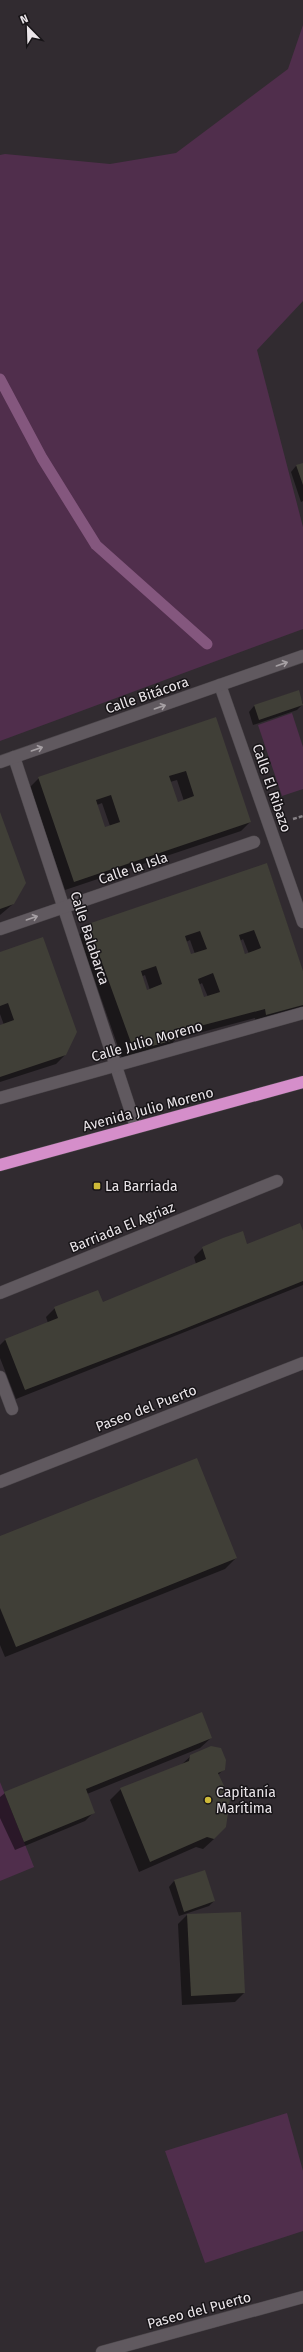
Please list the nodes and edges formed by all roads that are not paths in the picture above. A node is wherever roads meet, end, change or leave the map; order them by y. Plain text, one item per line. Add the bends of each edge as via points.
1 (303, 656) edge
2 (220, 685) junction
3 (14, 757) junction
4 (0, 762) edge
5 (254, 842) dead end
6 (64, 907) junction
7 (303, 922) edge
8 (0, 929) edge
9 (303, 1013) edge
10 (116, 1066) junction
11 (303, 1082) edge
12 (0, 1098) edge
13 (136, 1127) junction
14 (0, 1164) edge
15 (277, 1181) dead end
16 (0, 1293) edge
17 (303, 1363) edge
18 (0, 1377) edge
19 (12, 1409) dead end
20 (0, 1482) edge
21 (303, 2297) edge
22 (102, 2352) edge

2 -> 1 street, Calle Bitácora
3 -> 2 street, Calle Bitácora
2 - 7 street, Calle El Ribazo
3 - 4 street, Calle Bitácora
3 - 6 street, Calle Balabarca
5 - 6 street, Calle la Isla
8 -> 6 street, Calle la Isla
6 - 10 street, Calle Balabarca
9 - 10 street, Calle Julio Moreno
10 - 12 street, Calle Julio Moreno
10 - 13 street, Calle Balabarca
11 - 13 highway, Avenida Julio Moreno
13 - 14 highway, Avenida Julio Moreno
15 - 16 street, Barriada El Agriaz
17 - 20 street, Paseo del Puerto
18 - 19 street
21 - 22 street, Paseo del Puerto

